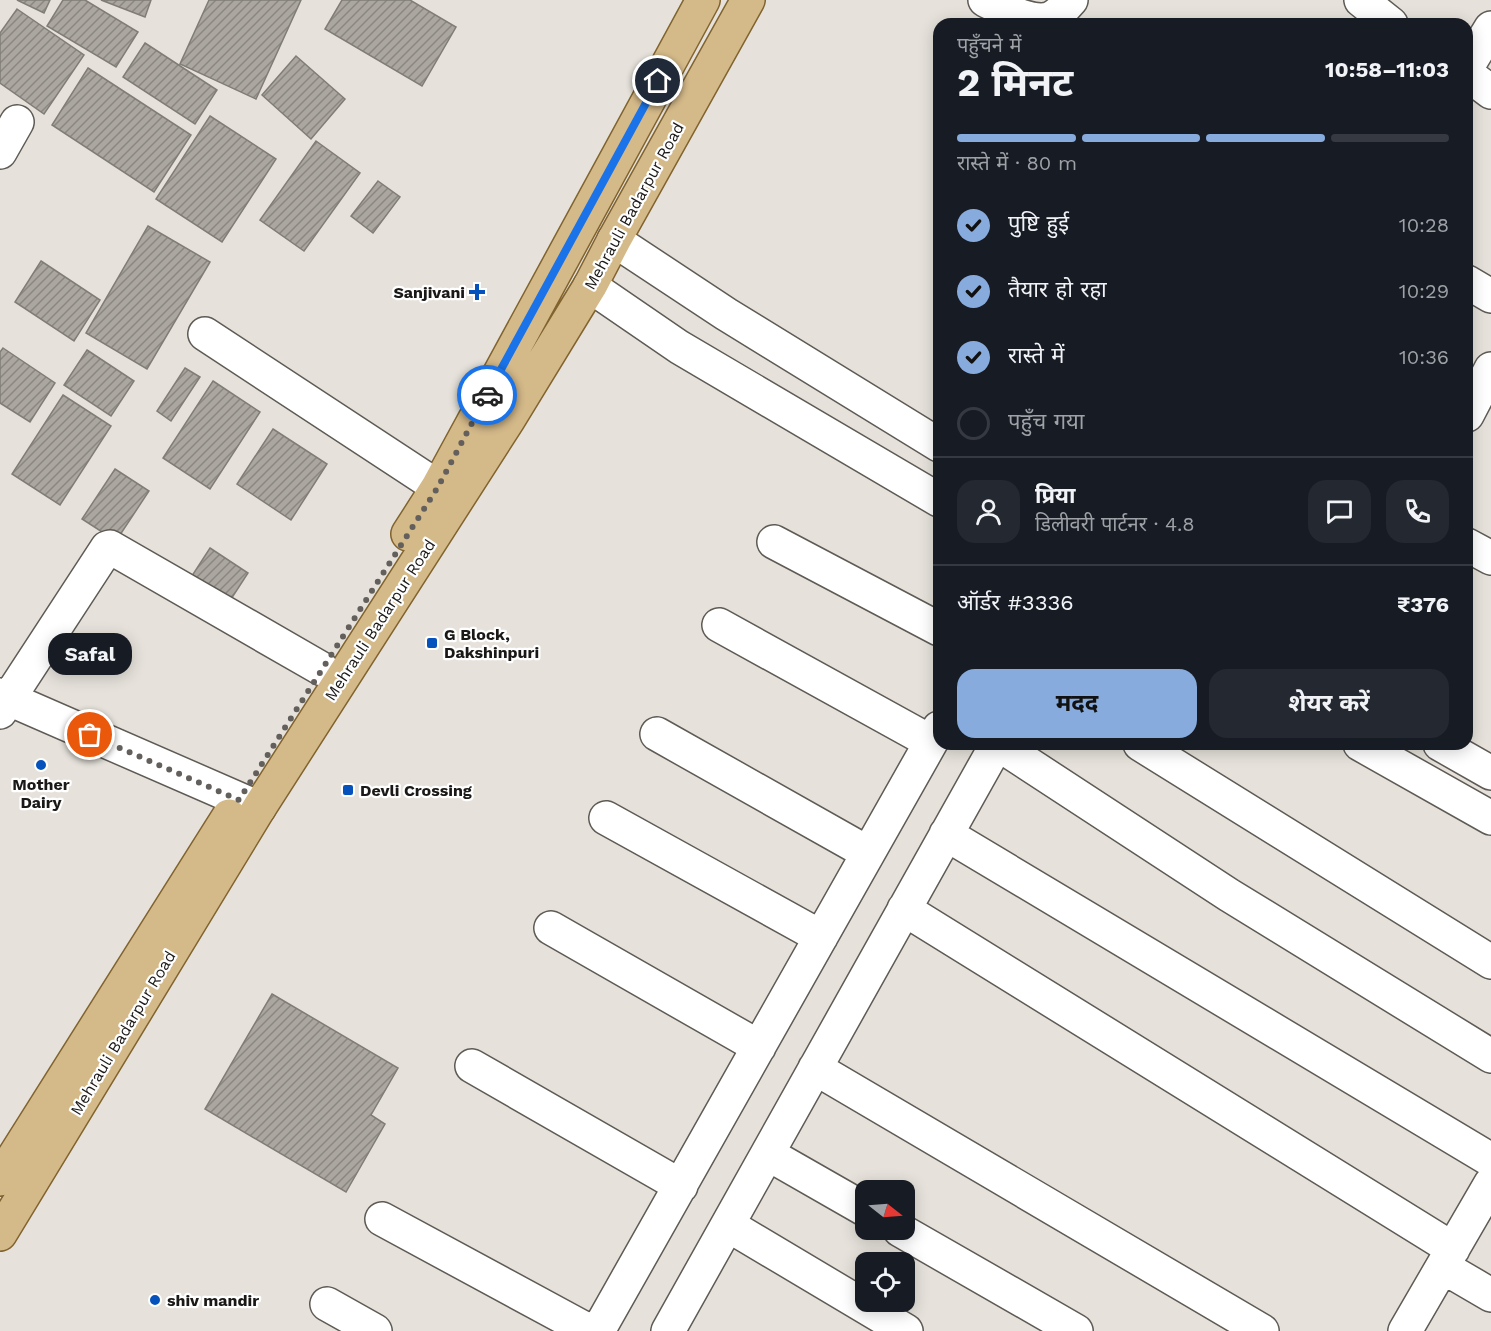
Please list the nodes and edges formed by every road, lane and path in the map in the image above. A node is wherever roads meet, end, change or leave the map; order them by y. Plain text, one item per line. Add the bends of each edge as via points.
1 (703, 0) edge
2 (748, 0) edge
3 (985, 0) edge
4 (1071, 0) edge
5 (1361, 0) edge
6 (1031, 18) edge
7 (1051, 18) edge
8 (1384, 18) edge
9 (1491, 28) edge
10 (1473, 57) edge
11 (1473, 78) edge
12 (1491, 92) edge
13 (17, 122) dead end
14 (0, 152) edge
15 (614, 240) junction
16 (590, 286) junction
17 (1473, 286) edge
18 (1491, 296) edge
19 (205, 334) dead end
20 (1491, 369) edge
21 (1473, 404) edge
22 (933, 441) edge
23 (438, 487) junction
24 (933, 496) edge
25 (774, 542) dead end
26 (1473, 548) edge
27 (1491, 558) edge
28 (718, 625) dead end
29 (933, 626) edge
30 (322, 669) junction
31 (3, 702) edge
32 (657, 734) dead end
33 (933, 734) edge
34 (933, 739) edge
35 (994, 750) edge
36 (1006, 750) edge
37 (1150, 750) edge
38 (1371, 750) edge
39 (1451, 750) edge
40 (1491, 773) edge
41 (249, 804) junction
42 (606, 818) dead end
43 (1491, 818) edge
44 (946, 834) junction
45 (868, 853) junction
46 (904, 909) junction
47 (550, 928) dead end
48 (821, 937) junction
49 (1491, 962) edge
50 (759, 1047) junction
51 (1491, 1056) edge
52 (472, 1066) dead end
53 (815, 1068) junction
54 (768, 1154) junction
55 (0, 1179) edge
56 (1491, 1179) edge
57 (681, 1186) junction
58 (855, 1204) edge
59 (382, 1220) dead end
60 (728, 1225) junction
61 (0, 1234) edge
62 (915, 1239) edge
63 (1448, 1258) junction
64 (1491, 1295) edge
65 (327, 1304) dead end
66 (375, 1331) edge
67 (588, 1331) edge
68 (598, 1331) edge
69 (668, 1331) edge
70 (906, 1331) edge
71 (1076, 1331) edge
72 (1262, 1331) edge
73 (1406, 1331) edge

1 - 23 main road, Mehrauli Badarpur Road
2 - 15 main road, Mehrauli Badarpur Road
3 - 6 street
4 - 7 street
5 - 8 street
9 - 10 street
11 - 12 street
13 - 14 street
15 - 16 main road, Mehrauli Badarpur Road
15 - 22 street
16 - 24 street via 679,346
16 - 41 main road, Mehrauli Badarpur Road via 508,420
17 - 18 street
19 - 23 street
20 - 21 street
23 - 30 main road, Mehrauli Badarpur Road
25 - 29 street
26 - 27 street
28 - 33 street
30 - 31 street via 110,547
30 - 41 main road, Mehrauli Badarpur Road
31 - 41 street
32 - 45 street
34 - 45 street
35 - 44 street
36 - 51 street via 1229,895
37 - 49 street
38 - 43 street
39 - 40 street
41 - 55 main road, Mehrauli Badarpur Road via 160,923
41 - 61 main road, Mehrauli Badarpur Road
42 - 48 street
44 - 46 street
44 - 56 street
45 - 48 street
46 - 53 street
46 - 63 street
47 - 50 street
48 - 50 street
50 - 57 street
52 - 57 street
53 - 54 street
53 - 72 street
54 - 58 street
54 - 60 street
56 - 63 street
57 - 68 street
59 - 67 street
60 - 69 street
60 - 70 street
62 - 71 street
63 - 64 street
63 - 73 street
65 - 66 street

